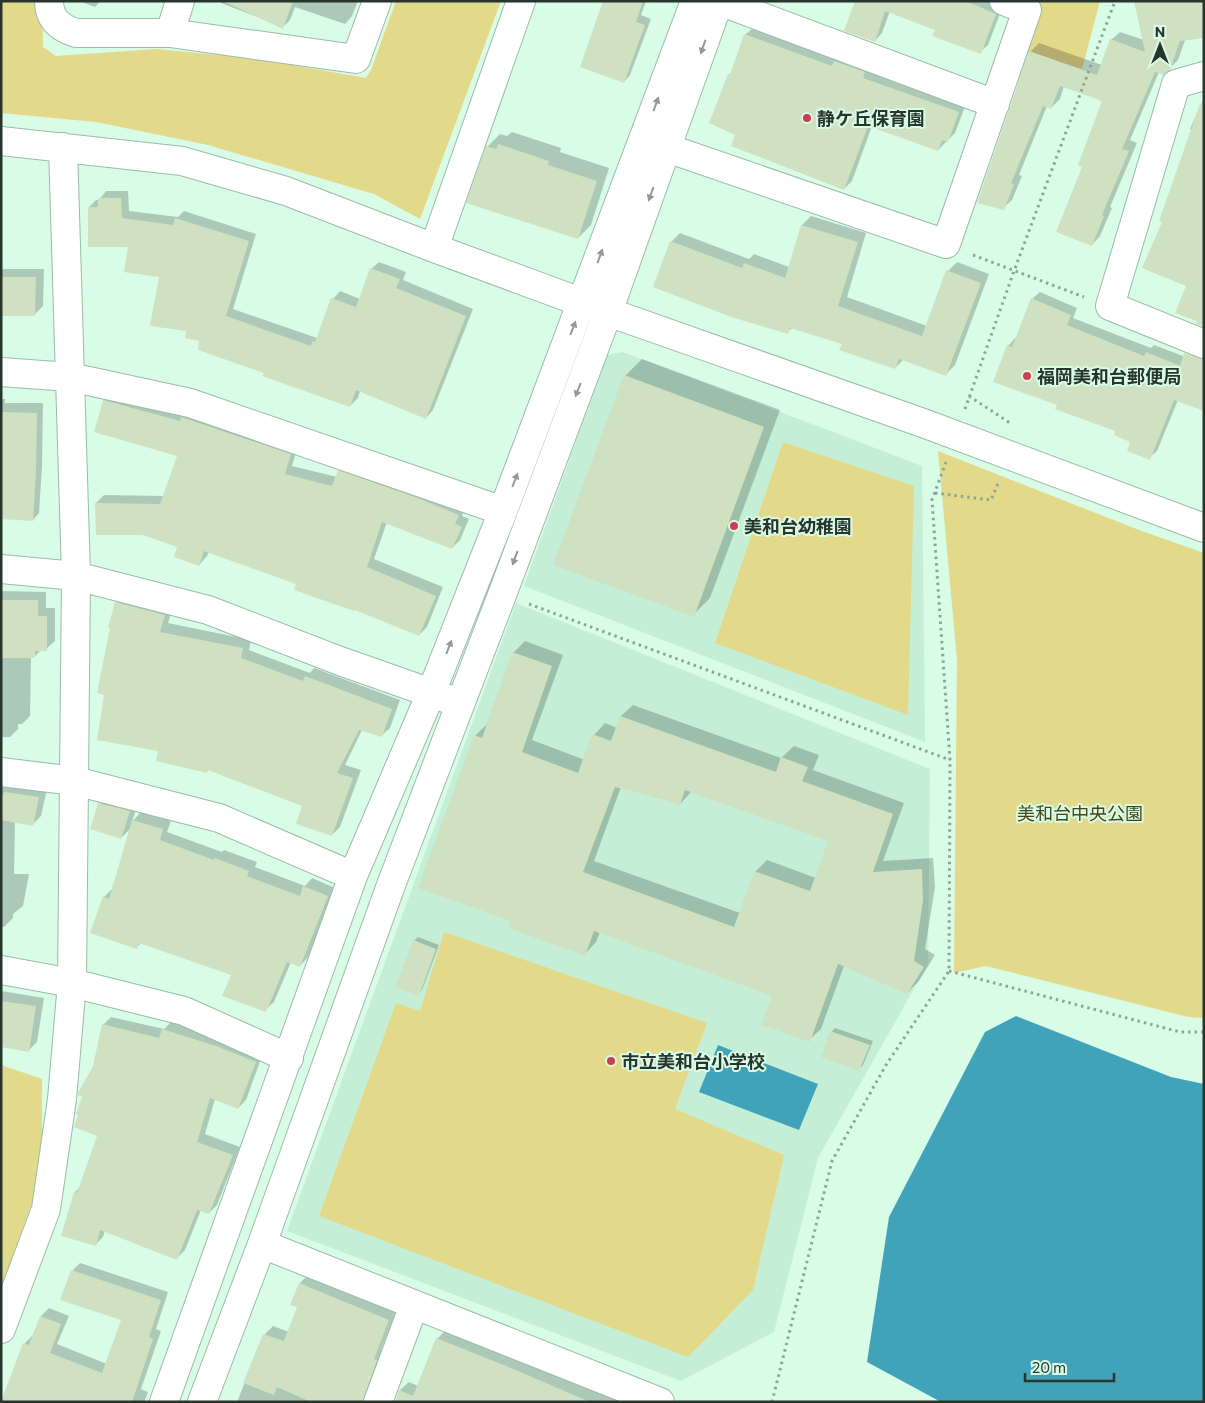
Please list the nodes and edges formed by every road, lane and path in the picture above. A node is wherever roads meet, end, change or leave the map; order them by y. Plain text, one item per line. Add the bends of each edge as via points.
1 (50, 1) edge
2 (180, 1) edge
3 (377, 1) edge
4 (521, 1) edge
5 (695, 1) edge
6 (719, 1) edge
7 (1004, 1) edge
8 (1116, 1) edge
9 (170, 33) junction
10 (1204, 76) edge
11 (995, 104) junction
12 (1, 141) edge
13 (63, 147) junction
14 (667, 148) junction
15 (946, 244) junction
16 (434, 248) junction
17 (1014, 272) junction
18 (1058, 288) dead end
19 (583, 302) junction
20 (608, 312) junction
21 (1204, 344) edge
22 (1, 372) edge
23 (70, 377) junction
24 (963, 413) dead end
25 (1012, 455) junction
26 (947, 457) dead end
27 (935, 493) junction
28 (503, 511) junction
29 (1204, 528) edge
30 (1, 569) edge
31 (76, 576) junction
32 (502, 594) junction
33 (431, 693) junction
34 (461, 703) junction
35 (950, 760) junction
36 (1, 772) edge
37 (75, 781) junction
38 (353, 876) junction
39 (1, 970) edge
40 (948, 971) junction
41 (72, 983) junction
42 (1204, 1032) edge
43 (289, 1058) junction
44 (262, 1244) junction
45 (414, 1305) junction
46 (1, 1329) edge
47 (164, 1402) edge
48 (202, 1402) edge
49 (378, 1402) edge
50 (660, 1402) edge
51 (772, 1402) edge

1 - 9 street via 49,9 54,19 66,30
2 - 9 street
3 - 9 street via 356,59
4 - 16 street
19 -> 5 street
6 - 11 street
6 -> 14 street
7 - 11 street via 1027,10
8 - 17 path
10 - 21 street via 1176,84 1110,306
11 - 15 street
12 - 13 street
13 - 16 street via 182,161 286,191
13 - 23 street
14 - 15 street
14 -> 20 street
15 - 17 path
16 - 19 street
17 - 18 path
17 - 24 path
19 - 20 street
28 -> 19 street
20 - 25 street
20 -> 32 street
22 - 23 street
23 - 28 street via 190,404
23 - 31 street
25 - 27 path via 990,500
25 - 29 street
26 - 27 path
27 - 35 path via 932,500
33 -> 28 street
30 - 31 street
31 - 33 street via 208,610
31 - 37 street
32 - 34 street
32 - 35 path
33 - 34 street
33 - 38 street
34 - 44 street via 391,885
35 - 40 path
36 - 37 street
37 - 38 street via 220,818
37 - 41 street
38 - 43 street
39 - 41 street
40 - 42 path via 1180,1032
40 - 51 path via 886,1066 832,1161
41 - 43 street via 184,1011
41 - 46 street via 62,1099 46,1209
43 - 47 street
44 - 45 street
44 - 48 street
45 - 49 street
45 - 50 street

